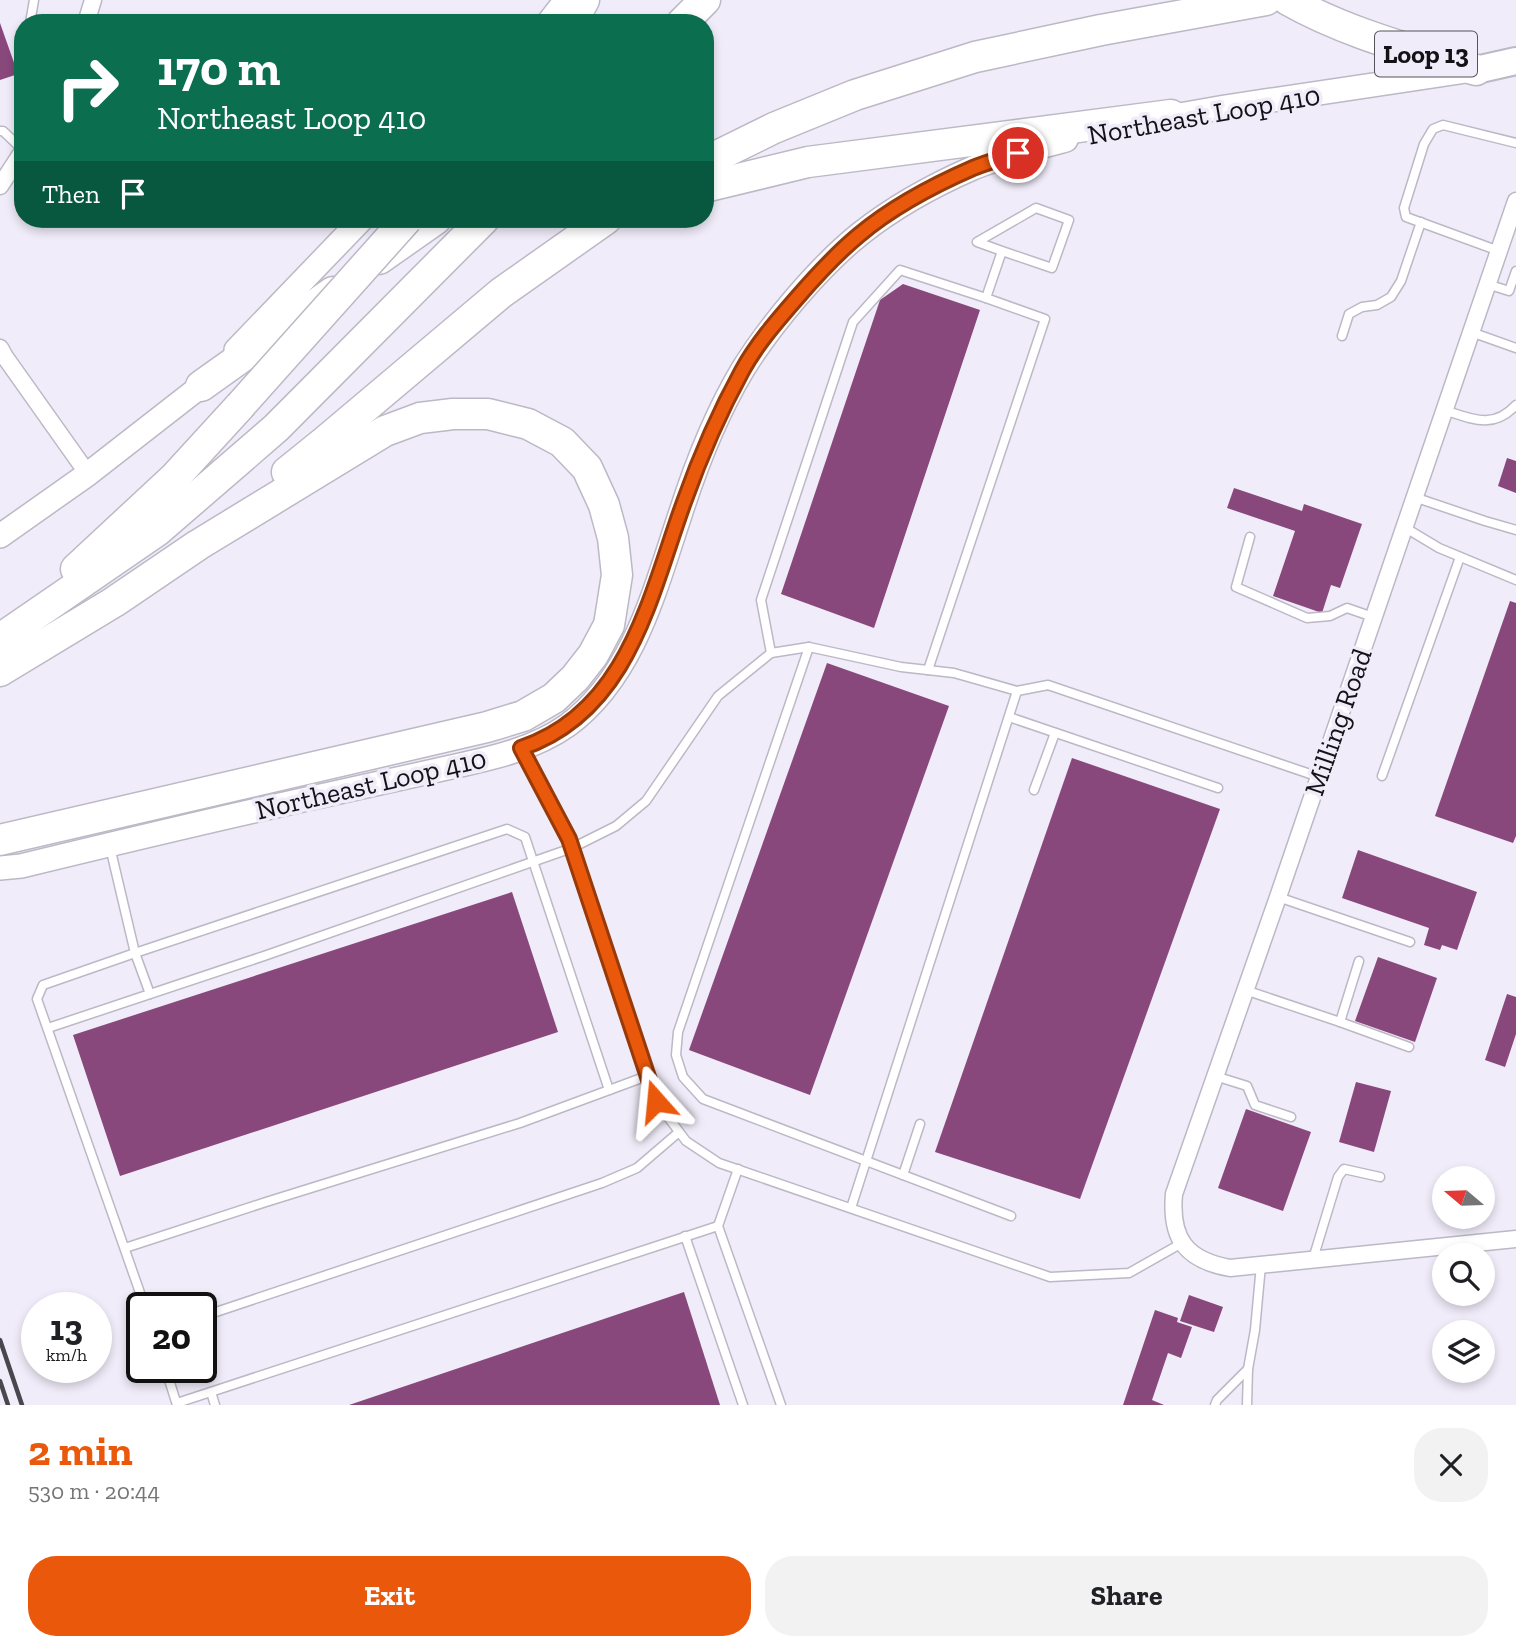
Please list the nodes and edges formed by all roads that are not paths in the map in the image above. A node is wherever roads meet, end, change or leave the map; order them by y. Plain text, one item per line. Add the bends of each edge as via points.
1 (566, 0) edge
2 (705, 0) edge
3 (1266, 0) edge
4 (1288, 0) edge
5 (555, 14) edge
6 (691, 14) edge
7 (1516, 61) edge
8 (1476, 70) junction
9 (1171, 115) junction
10 (0, 131) edge
11 (14, 141) edge
12 (1516, 143) edge
13 (714, 158) edge
14 (14, 164) edge
15 (714, 185) edge
16 (0, 186) edge
17 (1516, 201) edge
18 (1421, 222) junction
19 (353, 228) edge
20 (399, 228) edge
21 (423, 228) edge
22 (475, 228) edge
23 (594, 228) edge
24 (1002, 251) junction
25 (1499, 251) junction
26 (1516, 271) edge
27 (1488, 284) junction
28 (986, 298) junction
29 (1471, 332) junction
30 (1342, 336) dead end
31 (0, 348) edge
32 (1516, 348) edge
33 (201, 386) junction
34 (1516, 405) edge
35 (1444, 411) junction
36 (88, 474) junction
37 (1415, 497) junction
38 (1404, 527) junction
39 (1516, 530) edge
40 (0, 536) edge
41 (1250, 537) dead end
42 (198, 545) junction
43 (1460, 557) junction
44 (1516, 580) edge
45 (1373, 617) junction
46 (4, 637) edge
47 (809, 647) junction
48 (771, 653) junction
49 (928, 670) junction
50 (0, 671) edge
51 (1017, 691) junction
52 (1009, 717) junction
53 (1055, 733) junction
54 (521, 748) junction
55 (1382, 776) dead end
56 (1319, 777) junction
57 (1218, 788) dead end
58 (1034, 790) dead end
59 (0, 839) edge
60 (110, 845) junction
61 (572, 848) junction
62 (533, 862) junction
63 (0, 868) edge
64 (1278, 897) junction
65 (1410, 942) dead end
66 (135, 953) junction
67 (1359, 961) dead end
68 (1245, 990) junction
69 (150, 994) junction
70 (1340, 1022) junction
71 (48, 1028) junction
72 (1409, 1047) dead end
73 (647, 1076) junction
74 (1215, 1076) junction
75 (609, 1090) junction
76 (1291, 1117) dead end
77 (920, 1124) dead end
78 (679, 1132) junction
79 (866, 1161) junction
80 (738, 1169) junction
81 (903, 1175) junction
82 (1380, 1177) dead end
83 (851, 1208) junction
84 (1011, 1216) dead end
85 (719, 1226) junction
86 (685, 1236) junction
87 (1516, 1239) edge
88 (1182, 1243) junction
89 (125, 1248) junction
90 (1313, 1259) junction
91 (1261, 1265) junction
92 (140, 1292) edge
93 (217, 1312) edge
94 (1248, 1369) junction
95 (170, 1383) edge
96 (211, 1392) junction
97 (177, 1404) edge
98 (215, 1405) edge
99 (743, 1405) edge
100 (781, 1405) edge
101 (1215, 1405) edge
102 (1247, 1405) edge

1 - 5 main road
2 - 6 highway
3 - 13 highway via 975,57 855,95
4 - 8 highway, Loop 13 via 1376,38
7 - 8 main road, Loop 13
8 - 9 main road, Northeast Loop 410
9 - 15 highway via 808,162
9 - 54 main road, Northeast Loop 410 via 1040,146 975,167 908,201 860,234 819,273 743,369 715,422 639,632 618,669 595,700 568,724
10 - 11 lane
12 - 18 lane via 1443,125 1433,129 1404,208 1406,217
14 - 16 street
17 - 25 street, Milling Road
18 - 25 lane
18 - 30 lane via 1391,297 1349,314
19 - 33 main road
20 - 46 highway, bridge via 174,477
21 - 33 highway
22 - 46 highway via 266,437 157,531
23 - 42 highway via 500,293
24 - 24 lane via 1052,268 1069,220 1036,208 978,242
24 - 28 lane
25 - 27 street, Milling Road
26 - 27 lane via 1509,291
27 - 29 street, Milling Road
28 - 48 lane via 900,270 853,322 761,600
28 - 49 lane via 1045,319
29 - 32 lane
29 - 35 street, Milling Road
31 - 36 street
33 - 36 main road
34 - 35 lane via 1492,421
35 - 37 street, Milling Road
36 - 40 main road
37 - 38 street, Milling Road
37 - 39 lane
38 - 43 lane
38 - 45 street, Milling Road
41 - 45 lane via 1236,587 1307,618 1331,617 1347,608
42 - 50 highway
42 - 59 highway via 384,431 421,418 488,414 528,424 562,442 587,468 604,505 617,575 609,625 593,655 554,698 523,716
43 - 44 lane
43 - 55 lane
45 - 56 street, Milling Road
47 - 48 lane
47 - 49 lane
47 - 79 lane via 678,1032 676,1055 683,1077 703,1099
48 - 61 lane via 718,695 646,801 616,826
49 - 51 lane
51 - 52 lane
51 - 56 lane via 1048,685
52 - 53 lane
52 - 79 lane
53 - 57 lane
53 - 58 lane
54 - 60 main road, Northeast Loop 410
54 - 61 lane
56 - 64 street, Milling Road
60 - 63 main road, Northeast Loop 410
60 - 66 lane
61 - 62 lane
61 - 73 lane
62 - 66 lane via 525,837 507,829
62 - 69 lane
62 - 75 lane
64 - 65 lane
64 - 68 street, Milling Road
66 - 69 lane
66 - 71 lane via 43,985 37,999
67 - 70 lane
68 - 70 lane
68 - 74 street, Milling Road
69 - 71 lane
70 - 72 lane
71 - 89 lane
73 - 75 lane
73 - 78 lane via 656,1101
74 - 76 lane via 1247,1086 1255,1105
74 - 88 street, Milling Road via 1174,1194 1174,1227
75 - 89 lane via 520,1123
77 - 81 lane
78 - 80 lane via 719,1163
78 - 93 lane via 638,1168 602,1183
79 - 81 lane
79 - 83 lane
80 - 83 lane
80 - 85 lane
81 - 84 lane
82 - 90 lane via 1344,1168
83 - 88 lane via 1050,1278 1129,1273
85 - 86 lane
85 - 100 lane
86 - 96 lane
86 - 99 lane
87 - 90 street
88 - 91 street via 1212,1265
89 - 92 lane
90 - 91 street
91 - 94 lane
94 - 101 lane
94 - 102 lane
95 - 97 lane
96 - 97 lane
96 - 98 lane

